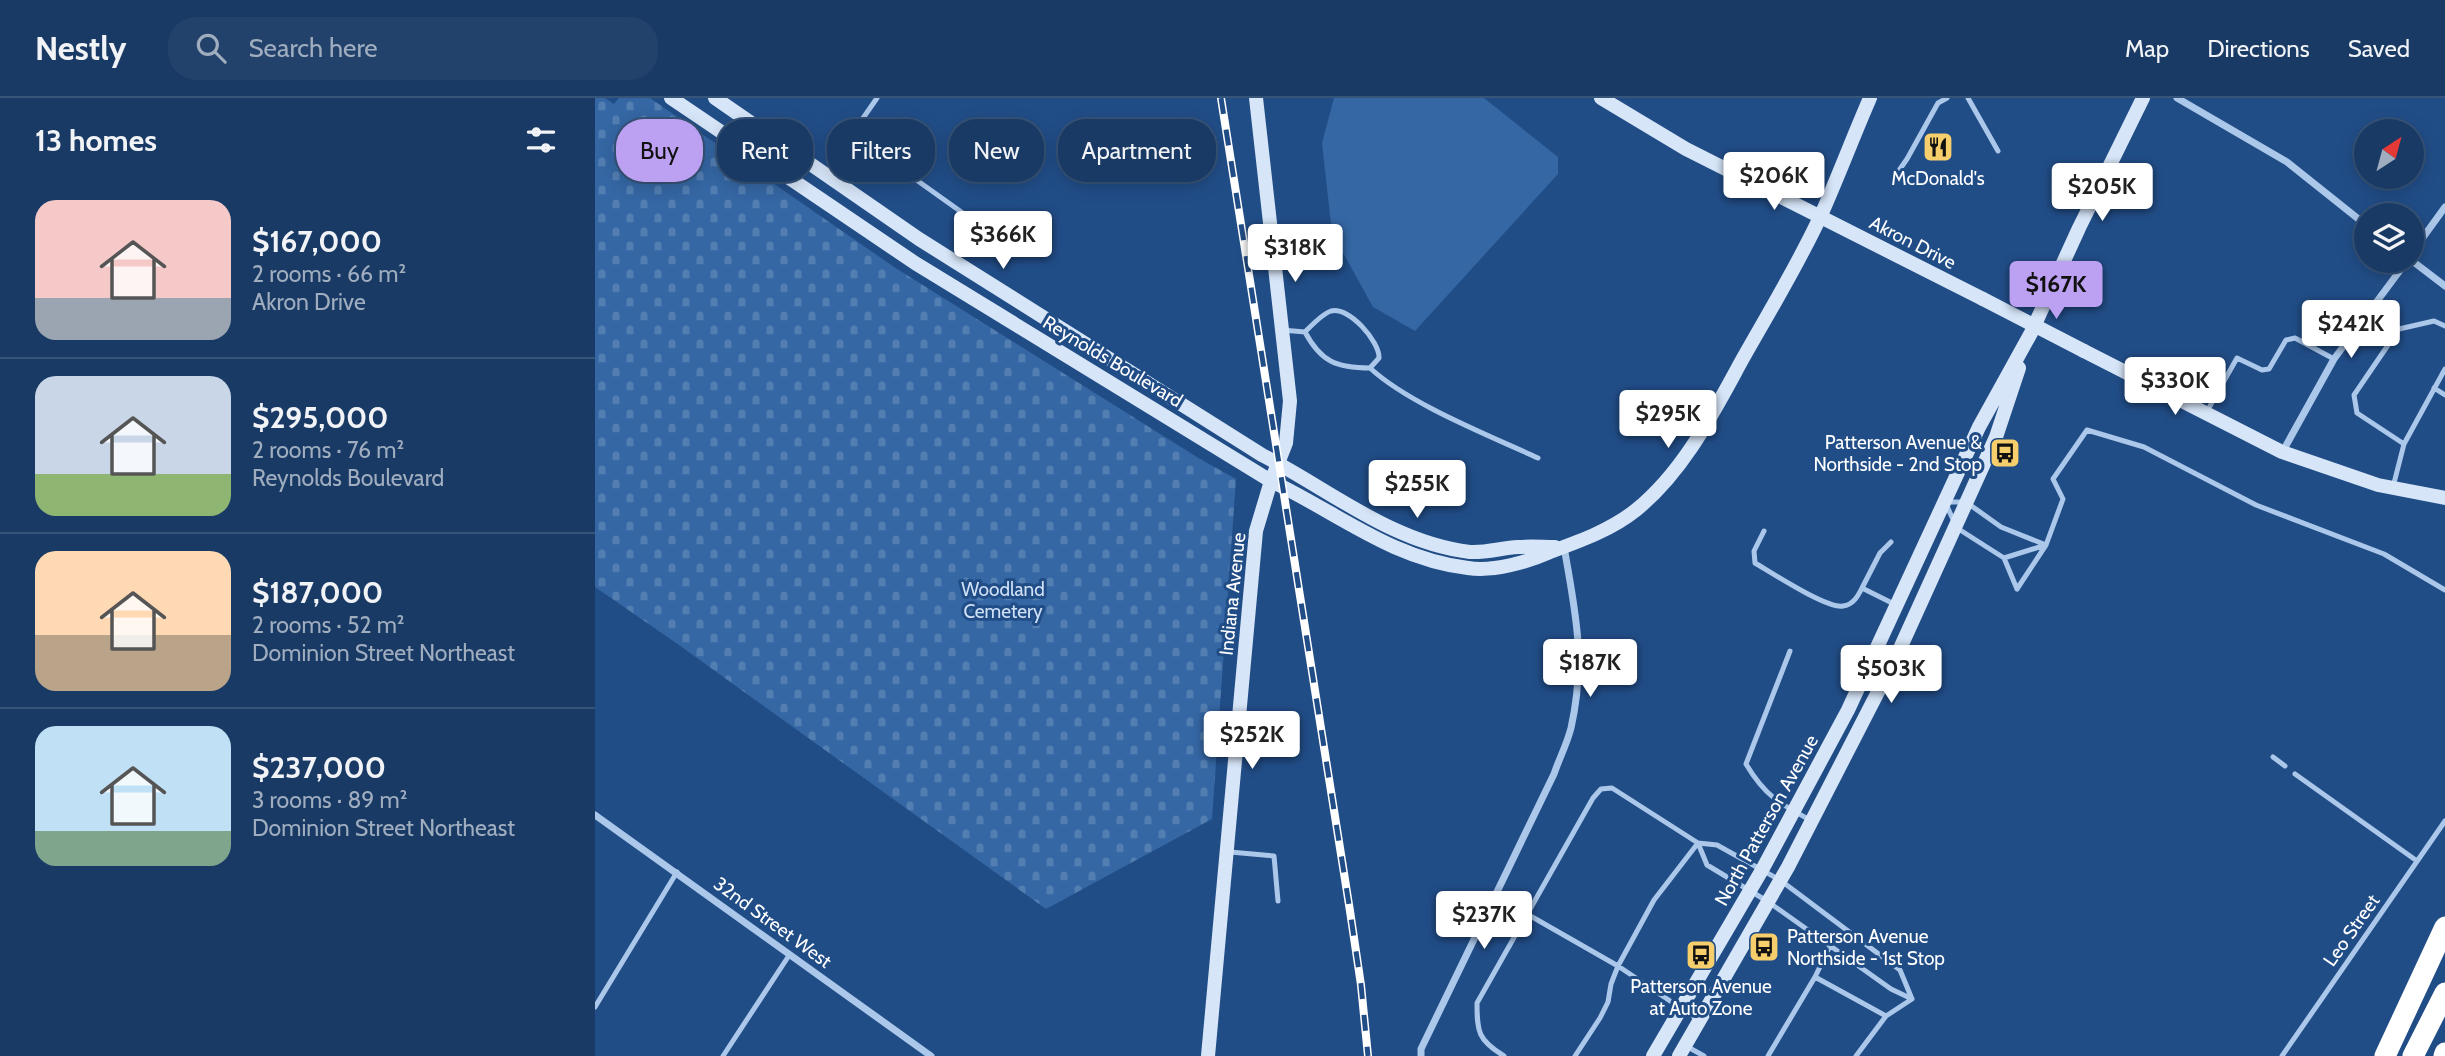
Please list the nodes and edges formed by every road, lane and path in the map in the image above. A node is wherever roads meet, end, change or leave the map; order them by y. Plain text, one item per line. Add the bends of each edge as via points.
1 (671, 98) edge
2 (715, 98) edge
3 (877, 98) edge
4 (1256, 98) edge
5 (1601, 98) edge
6 (1870, 98) edge
7 (1947, 98) edge
8 (1968, 98) edge
9 (2143, 98) edge
10 (2177, 98) edge
11 (1997, 151) dead end
12 (1893, 179) dead end
13 (2445, 206) edge
14 (2354, 215) edge
15 (1821, 216) junction
16 (981, 226) dead end
17 (2424, 236) edge
18 (2424, 271) edge
19 (2400, 273) edge
20 (2445, 286) edge
21 (2445, 326) edge
22 (1282, 330) junction
23 (1305, 332) junction
24 (2031, 333) junction
25 (2334, 359) junction
26 (1370, 368) junction
27 (2445, 369) edge
28 (2434, 388) junction
29 (2445, 395) edge
30 (2206, 413) junction
31 (2404, 444) junction
32 (2282, 452) junction
33 (1538, 458) dead end
34 (1278, 464) junction
35 (1271, 481) junction
36 (2392, 488) junction
37 (2445, 498) edge
38 (1945, 502) junction
39 (1966, 502) junction
40 (1957, 528) junction
41 (1763, 531) dead end
42 (1891, 542) dead end
43 (2046, 545) junction
44 (1564, 547) junction
45 (2004, 558) junction
46 (1862, 588) junction
47 (2445, 590) edge
48 (1897, 606) junction
49 (1790, 651) dead end
50 (2273, 757) dead end
51 (2285, 766) dead end
52 (2295, 774) dead end
53 (1794, 812) junction
54 (595, 815) edge
55 (1812, 821) junction
56 (2445, 821) edge
57 (1698, 843) junction
58 (1226, 852) junction
59 (2417, 861) junction
60 (1762, 870) junction
61 (677, 872) junction
62 (1780, 880) junction
63 (1750, 891) junction
64 (1278, 901) dead end
65 (1767, 901) junction
66 (1527, 914) junction
67 (2445, 927) edge
68 (1830, 946) junction
69 (790, 954) junction
70 (1618, 966) junction
71 (1815, 977) junction
72 (2445, 993) edge
73 (1912, 999) junction
74 (595, 1007) edge
75 (1682, 1009) junction
76 (1886, 1016) junction
77 (1700, 1021) junction
78 (1683, 1051) edge
79 (723, 1056) edge
80 (931, 1056) edge
81 (1207, 1056) edge
82 (1421, 1056) edge
83 (1504, 1056) edge
84 (1575, 1056) edge
85 (1653, 1056) edge
86 (1704, 1056) edge
87 (1768, 1056) edge
88 (1856, 1056) edge
89 (2283, 1056) edge
90 (2385, 1056) edge
91 (2413, 1056) edge

1 - 35 main road, Reynolds Boulevard via 915,263
2 - 34 main road, Reynolds Boulevard via 919,239
3 - 16 lane via 852,134
4 - 22 main road, Indiana Avenue
5 - 15 main road, Akron Drive via 1686,149
6 - 15 main road, Reynolds Boulevard
7 - 12 lane via 1938,103
8 - 11 lane
9 - 24 main road, North Patterson Avenue
10 - 14 street via 2287,162
13 - 17 street
15 - 30 main road, Akron Drive, bridge
15 - 44 main road, Reynolds Boulevard via 1686,455 1636,510
18 - 20 street
19 - 25 street
21 - 31 lane via 2434,321 2399,329 2354,395 2357,413
22 - 23 lane
22 - 34 main road, Indiana Avenue via 1290,401 1286,443
23 - 26 lane via 1328,361
23 - 26 lane via 1327,313 1343,312 1378,348 1379,358
24 - 38 main road, North Patterson Avenue
24 - 39 main road, North Patterson Avenue via 1996,438
25 - 30 lane via 2295,338 2285,341 2269,369 2237,358
25 - 32 street
26 - 33 lane via 1423,402
27 - 28 lane
28 - 29 lane
28 - 31 lane
30 - 32 main road, Akron Drive
31 - 36 lane
32 - 36 main road, Akron Drive
34 - 35 main road, Indiana Avenue
34 - 44 main road, Reynolds Boulevard via 1369,517 1421,541 1471,552
35 - 44 main road, Reynolds Boulevard via 1416,557 1471,569 1523,563
35 - 58 main road, Indiana Avenue via 1257,531
36 - 37 main road, Akron Drive
38 - 39 lane
38 - 40 lane
38 - 48 main road, North Patterson Avenue
39 - 40 main road, North Patterson Avenue
39 - 43 lane via 2001,527
40 - 45 lane
40 - 55 main road, North Patterson Avenue
41 - 46 lane via 1754,551 1755,563 1841,607 1851,604
42 - 46 lane
43 - 45 lane
43 - 45 lane via 2017,589
43 - 47 lane via 2063,499 2053,480 2087,430 2144,447 2256,505 2384,554
44 - 82 street via 1579,625 1580,675 1570,730 1554,774
46 - 48 lane
48 - 53 main road, North Patterson Avenue
49 - 53 lane via 1746,764 1756,781
50 - 51 lane
52 - 59 lane
53 - 55 lane
53 - 60 main road, North Patterson Avenue
54 - 61 street, 32nd Street West
55 - 62 main road, North Patterson Avenue
56 - 59 lane, Leo Street
57 - 60 lane via 1717,845
57 - 63 lane via 1707,865
57 - 66 lane via 1612,788 1601,789
57 - 70 lane via 1654,900
58 - 64 lane via 1274,856
58 - 81 main road, Indiana Avenue
59 - 89 lane, Leo Street
60 - 62 lane
60 - 63 main road, North Patterson Avenue
61 - 69 street, 32nd Street West
61 - 74 lane
62 - 65 main road, North Patterson Avenue
62 - 73 lane via 1900,970
63 - 65 lane
63 - 75 main road, North Patterson Avenue
65 - 68 lane
65 - 77 main road, North Patterson Avenue
66 - 70 lane
66 - 83 lane via 1477,1003 1477,1031 1489,1047
67 - 90 highway
68 - 71 lane
68 - 73 lane
69 - 79 lane
69 - 80 street, 32nd Street West
70 - 75 lane
70 - 84 lane via 1608,1002
71 - 76 lane
71 - 87 lane
72 - 91 highway
73 - 76 lane
75 - 77 lane
75 - 85 main road, North Patterson Avenue
76 - 88 lane
77 - 78 main road, North Patterson Avenue
78 - 86 lane

